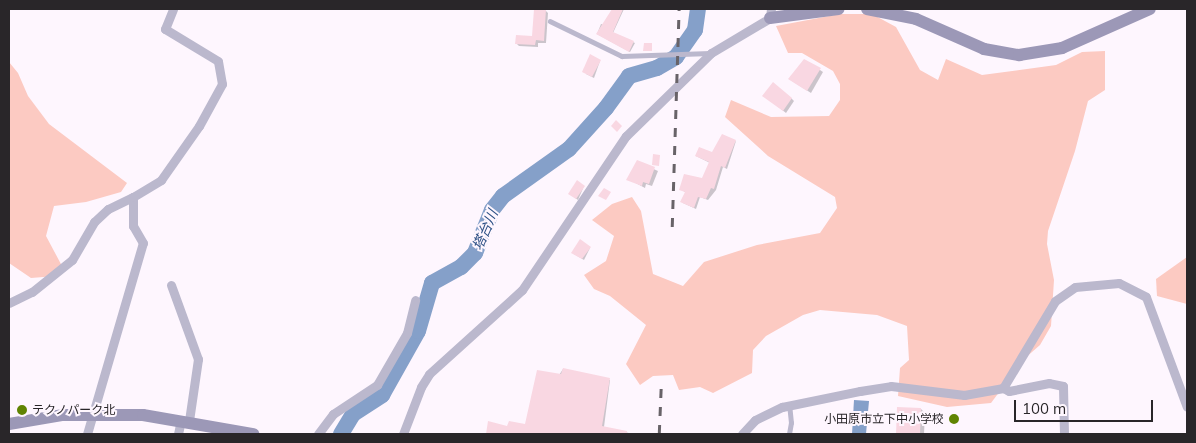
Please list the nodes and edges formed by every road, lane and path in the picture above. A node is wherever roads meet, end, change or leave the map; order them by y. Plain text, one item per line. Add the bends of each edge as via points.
1 (173, 9) edge
2 (838, 9) edge
3 (867, 9) edge
4 (1150, 9) edge
5 (770, 13) edge
6 (550, 21) dead end
7 (711, 53) junction
8 (133, 197) junction
9 (171, 286) dead end
10 (415, 300) dead end
11 (9, 303) edge
12 (1003, 388) junction
13 (789, 405) junction
14 (1187, 407) edge
15 (92, 415) junction
16 (185, 420) junction
17 (9, 424) edge
18 (86, 434) edge
19 (178, 434) edge
20 (253, 434) edge
21 (318, 434) edge
22 (403, 434) edge
23 (742, 434) edge
24 (789, 434) edge
25 (1064, 434) edge

1 - 8 street via 165,29 218,61 222,84 199,126 160,180
2 - 5 street
3 - 4 street via 916,19 984,49 1019,55 1062,48
5 - 7 street
6 - 7 lane via 622,56
7 - 22 street via 626,136 522,290 429,374
8 - 11 street via 108,209 94,222 72,260 32,292
8 - 15 street via 133,226 143,243
9 - 16 street via 198,358
10 - 21 street via 407,333 377,386 333,414
12 - 13 street via 964,395 891,386
12 - 14 street via 1062,293 1074,286 1118,283 1146,297
12 - 25 street via 1009,391 1049,383 1063,386
13 - 23 street via 754,420
13 - 24 lane
15 - 16 street
15 - 17 street via 63,415
15 - 18 street
16 - 19 street
16 - 20 street

